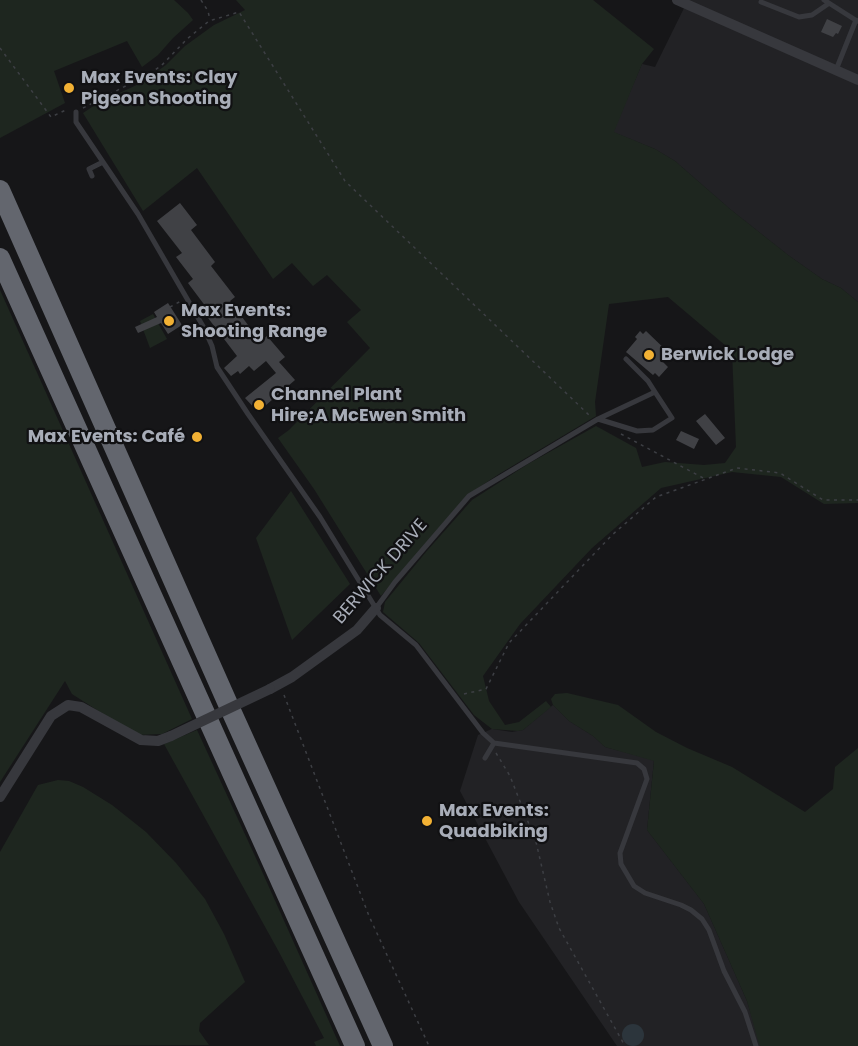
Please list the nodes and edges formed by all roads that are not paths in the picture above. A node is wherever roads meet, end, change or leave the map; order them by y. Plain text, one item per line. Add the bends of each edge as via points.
1 (677, 0) edge
2 (761, 2) dead end
3 (826, 2) edge
4 (772, 3) edge
5 (857, 21) edge
6 (836, 70) junction
7 (858, 80) edge
8 (76, 112) road end
9 (103, 162) junction
10 (92, 176) dead end
11 (0, 190) edge
12 (0, 258) edge
13 (626, 359) dead end
14 (655, 392) junction
15 (597, 420) junction
16 (376, 608) junction
17 (492, 746) junction
18 (485, 758) dead end
19 (0, 797) edge
20 (355, 1046) edge
21 (383, 1046) edge
22 (756, 1046) edge

1 - 6 street
2 - 4 lane
3 - 4 lane via 805,17 794,16
3 - 5 lane
5 - 6 lane
6 - 7 street
8 - 9 lane via 76,122
9 - 10 lane via 90,169
9 - 16 lane via 204,328 217,367 320,517
11 - 21 highway
12 - 20 highway
13 - 14 lane
14 - 15 lane, BERWICK DRIVE
14 - 15 lane via 672,417 653,430 637,431
15 - 16 lane, BERWICK DRIVE via 469,496
16 - 17 lane via 416,645
16 - 19 street, BERWICK DRIVE, bridge via 357,630 275,687 158,741 141,740 81,706 68,705 51,716
17 - 18 lane
17 - 22 lane via 637,763 644,769 647,779 620,853 621,864 634,886 692,910 702,919 745,1012

